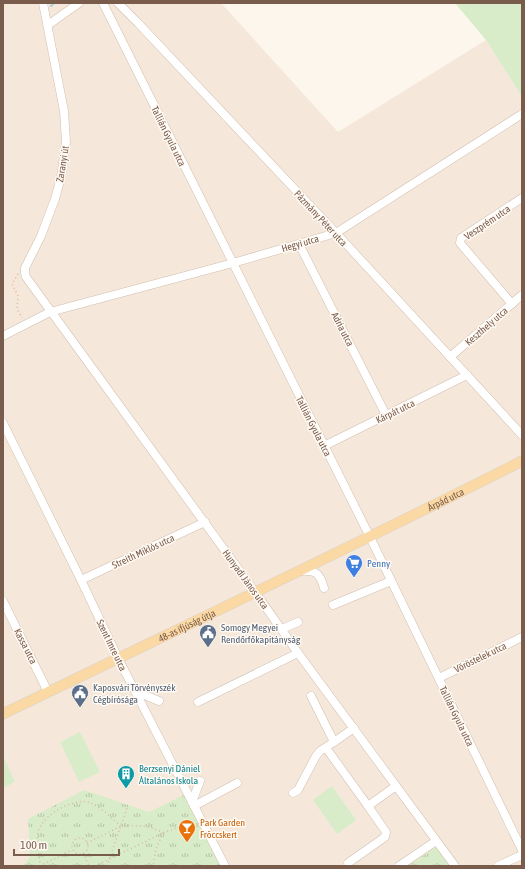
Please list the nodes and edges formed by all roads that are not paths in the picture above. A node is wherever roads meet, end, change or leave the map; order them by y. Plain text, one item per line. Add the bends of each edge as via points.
1 (44, 3) edge
2 (79, 3) edge
3 (103, 3) edge
4 (118, 3) edge
5 (48, 25) junction
6 (522, 114) edge
7 (522, 198) edge
8 (336, 233) junction
9 (299, 244) junction
10 (233, 263) junction
11 (522, 295) edge
12 (512, 304) junction
13 (50, 312) junction
14 (3, 336) edge
15 (450, 357) junction
16 (467, 375) junction
17 (386, 415) junction
18 (3, 423) edge
19 (522, 435) edge
20 (324, 446) junction
21 (522, 461) edge
22 (205, 522) junction
23 (370, 537) junction
24 (298, 572) junction
25 (81, 580) junction
26 (392, 581) junction
27 (324, 588) dead end
28 (255, 592) junction
29 (3, 601) edge
30 (333, 605) dead end
31 (298, 622) dead end
32 (282, 630) junction
33 (522, 636) edge
34 (298, 653) junction
35 (118, 658) junction
36 (439, 678) junction
37 (135, 691) junction
38 (48, 692) junction
39 (311, 696) dead end
40 (159, 701) dead end
41 (198, 702) dead end
42 (3, 714) edge
43 (354, 728) junction
44 (334, 742) junction
45 (329, 752) dead end
46 (200, 781) dead end
47 (238, 783) dead end
48 (396, 786) junction
49 (294, 793) dead end
50 (193, 804) junction
51 (368, 806) junction
52 (436, 841) junction
53 (522, 850) edge
54 (522, 855) edge
55 (348, 863) edge
56 (224, 866) edge
57 (400, 866) edge
58 (455, 866) edge
59 (498, 866) edge

1 - 5 street, Zaranyi út
2 - 5 street
3 - 10 street, Tallián Gyula utca
4 - 8 street, Pázmány Péter utca
5 - 13 street, Zaranyi út via 64,111 65,150 55,199 24,273
6 - 8 street, Hegyi utca
7 - 12 street, Veszprém utca via 461,238 460,243
8 - 9 street, Hegyi utca
8 - 15 street, Pázmány Péter utca
9 - 10 street, Hegyi utca
9 - 17 street, Adria utca
10 - 13 street, Hegyi utca
10 - 20 street, Tallián Gyula utca
11 - 12 street, Keszthely utca
12 - 15 street, Keszthely utca
13 - 14 street, Hegyi utca
13 - 22 street, Hunyadi János utca
15 - 16 street, Pázmány Péter utca
16 - 17 street, Kárpát utca
16 - 19 street, Pázmány Péter utca
17 - 20 street, Kárpát utca
18 - 25 street, Szent Imre utca
20 - 23 street, Tallián Gyula utca
21 - 23 main road, Árpád utca
22 - 25 street, Streith Miklós utca
22 - 28 street, Hunyadi János utca
23 - 24 main road, 48-as ifjúság útja
23 - 26 street, Tallián Gyula utca
24 - 27 street via 317,573
24 - 28 main road, 48-as ifjúság útja
25 - 35 street, Szent Imre utca
26 - 30 street
26 - 36 street, Tallián Gyula utca
28 - 32 street, Hunyadi János utca
28 - 35 main road, 48-as ifjúság útja
29 - 38 street, Kassa utca
31 - 32 street
32 - 34 street, Hunyadi János utca
33 - 36 street, Vöröstelek utca
34 - 41 street
34 - 43 street, Hunyadi János utca
35 - 37 street, Szent Imre utca
35 - 38 main road, 48-as ifjúság útja
36 - 53 street, Tallián Gyula utca
37 - 40 street
37 - 50 street, Szent Imre utca
38 - 42 main road, 48-as ifjúság útja
39 - 44 street
43 - 44 street
43 - 48 street, Hunyadi János utca
44 - 49 street via 316,756
45 - 51 street
46 - 50 street
47 - 50 street
48 - 51 street
48 - 52 street, Hunyadi János utca
50 - 56 street, Szent Imre utca
51 - 55 street via 386,832 385,837
52 - 57 street
52 - 58 street, Hunyadi János utca
54 - 59 street

